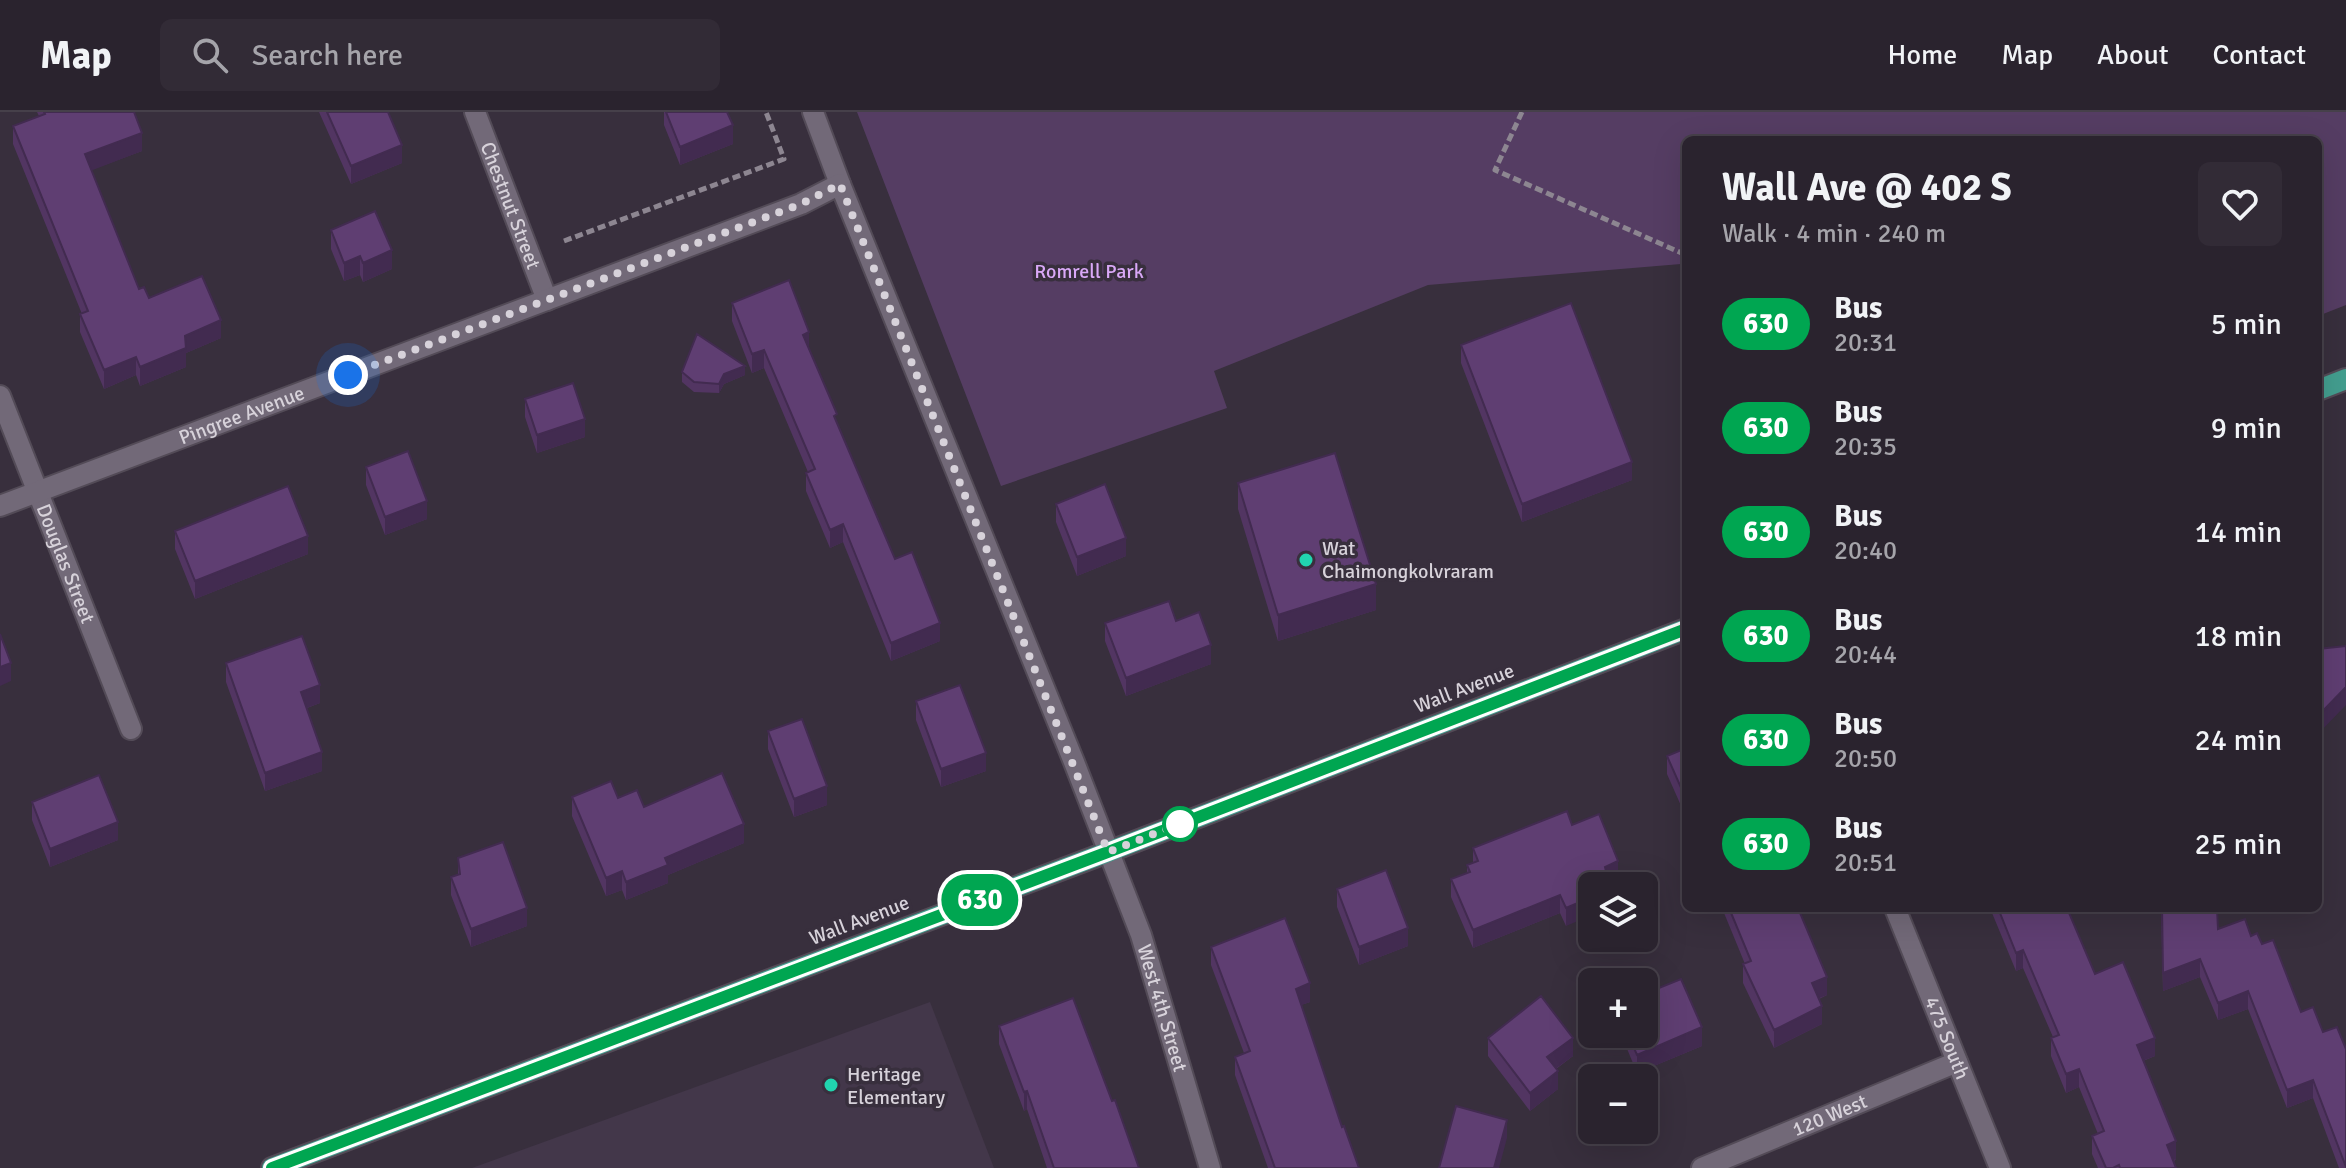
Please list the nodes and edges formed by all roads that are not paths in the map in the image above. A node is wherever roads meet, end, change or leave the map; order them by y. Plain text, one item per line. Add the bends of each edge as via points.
1 (475, 112) edge
2 (813, 112) edge
3 (840, 184) junction
4 (547, 300) junction
5 (2346, 379) edge
6 (2322, 388) edge
7 (0, 396) edge
8 (36, 492) junction
9 (0, 506) edge
10 (1682, 631) edge
11 (131, 729) dead end
12 (1108, 852) junction
13 (1897, 912) edge
14 (1957, 1062) junction
15 (272, 1168) edge
16 (1210, 1168) edge
17 (1702, 1168) edge
18 (2000, 1168) edge

1 - 4 street, Chestnut Street
2 - 3 street, West 4th Street
3 - 4 street, Pingree Avenue via 801,204
3 - 12 street, West 4th Street
4 - 8 street, Pingree Avenue
5 - 6 main road
7 - 8 street, Douglas Street
8 - 9 street, Pingree Avenue
8 - 11 street, Douglas Street
10 - 12 main road, Wall Avenue
12 - 15 main road, Wall Avenue
12 - 16 street, West 4th Street via 1146,953
13 - 14 street, 475 South
14 - 17 street, 120 West
14 - 18 street, 475 South

